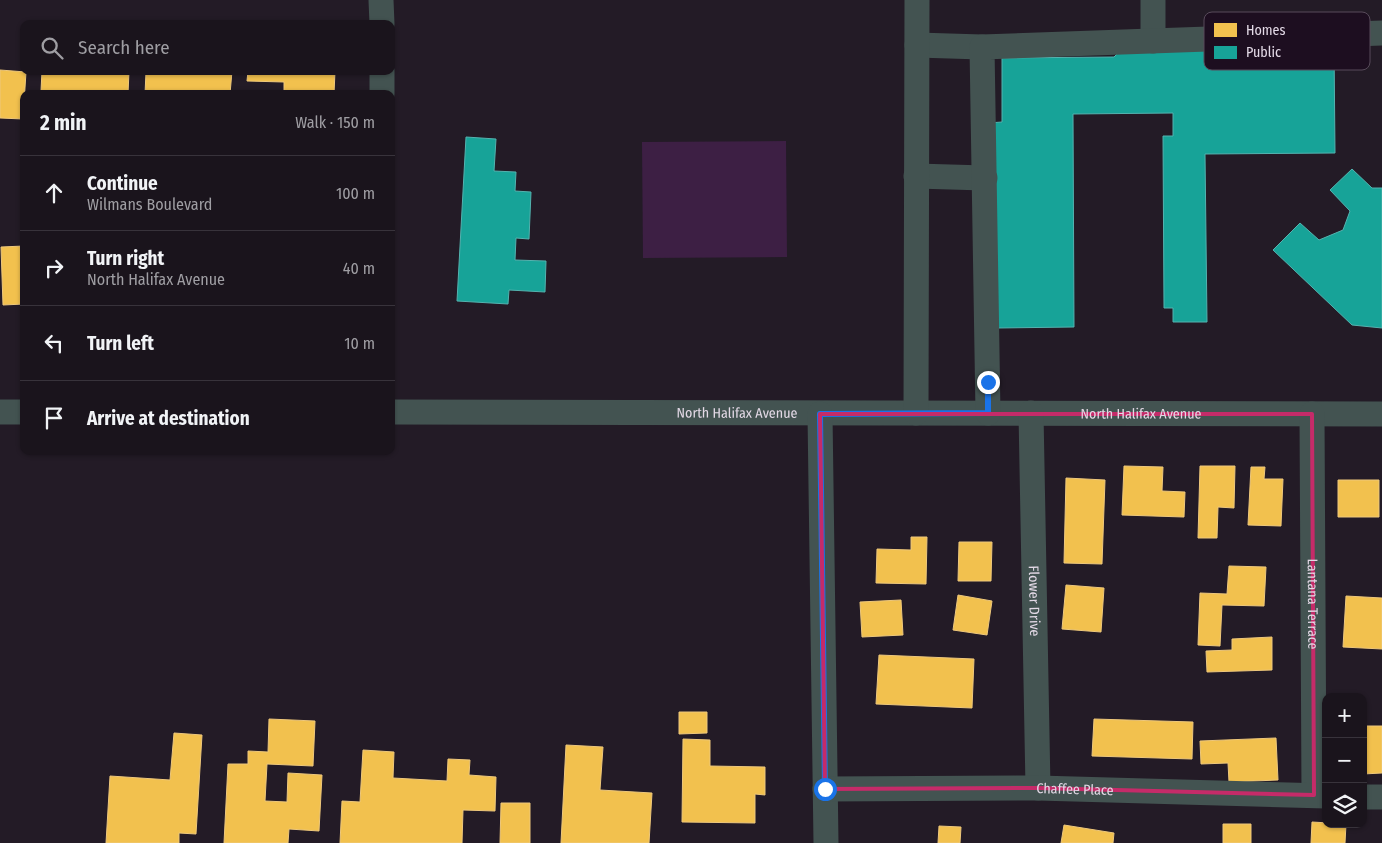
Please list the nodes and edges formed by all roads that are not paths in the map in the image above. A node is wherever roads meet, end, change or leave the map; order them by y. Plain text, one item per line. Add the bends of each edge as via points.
1 (381, 0) edge
2 (917, 0) edge
3 (1154, 0) edge
4 (382, 20) edge
5 (1204, 39) edge
6 (1153, 41) junction
7 (917, 46) junction
8 (982, 47) junction
9 (382, 75) edge
10 (382, 90) edge
11 (916, 176) junction
12 (985, 178) junction
13 (0, 412) edge
14 (20, 412) edge
15 (395, 412) edge
16 (988, 413) junction
17 (1031, 413) junction
18 (820, 414) junction
19 (916, 414) junction
20 (1312, 414) junction
21 (1382, 414) edge
22 (1038, 788) junction
23 (825, 789) junction
24 (1320, 795) edge
25 (1367, 797) edge
26 (1382, 797) edge
27 (826, 843) edge

1 - 4 street
2 - 7 street
3 - 6 street
5 - 6 street
6 - 8 street
7 - 8 street
7 - 11 street
8 - 12 street
9 - 10 street
11 - 12 street
11 - 19 street
12 - 16 street
13 - 14 street
15 - 18 street, North Halifax Avenue
16 - 17 street, North Halifax Avenue
16 - 19 street, North Halifax Avenue
17 - 20 street, North Halifax Avenue
17 - 22 street, Flower Drive
18 - 19 street, North Halifax Avenue
18 - 23 street
20 - 21 street, North Halifax Avenue
20 - 24 street, Lantana Terrace
22 - 23 street, Chaffee Place
22 - 24 street, Chaffee Place
23 - 27 street
25 - 26 street

